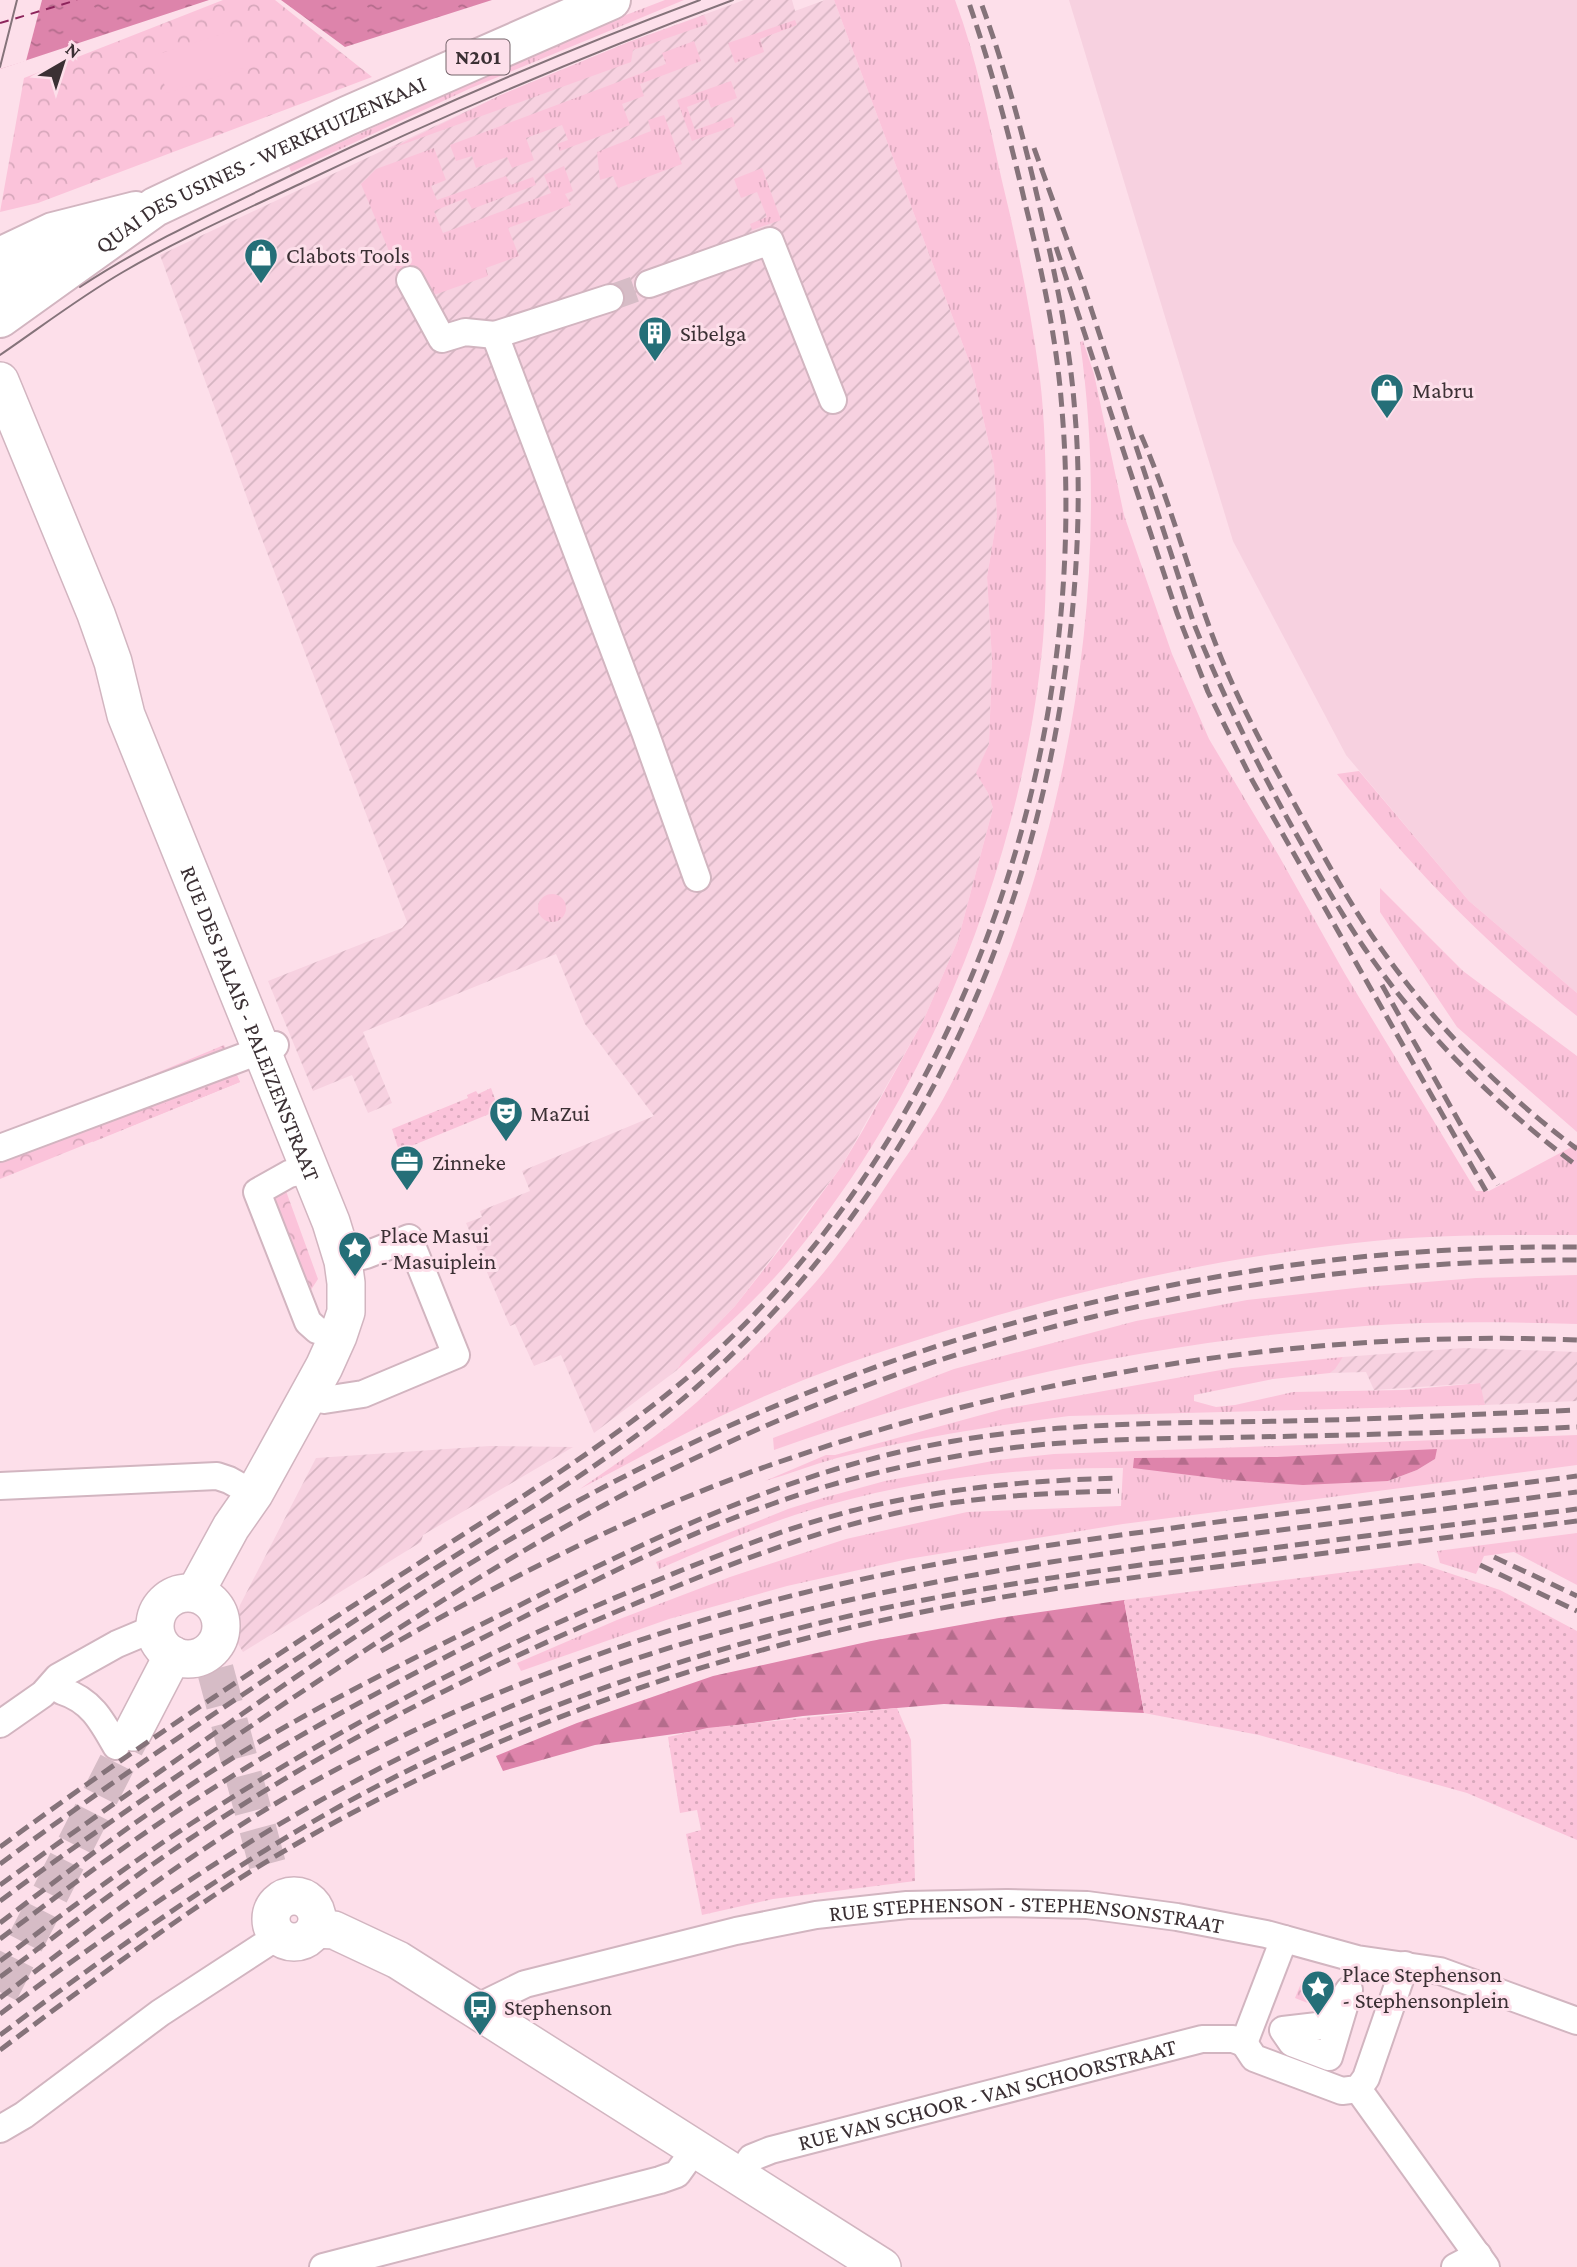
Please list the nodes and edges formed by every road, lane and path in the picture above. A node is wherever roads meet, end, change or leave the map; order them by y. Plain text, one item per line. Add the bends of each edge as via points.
1 (611, 0) edge
2 (155, 207) junction
3 (111, 217) junction
4 (53, 232) junction
5 (0, 237) edge
6 (0, 257) edge
7 (410, 281) dead end
8 (649, 284) tunnel mouth
9 (610, 298) tunnel mouth
10 (0, 308) edge
11 (495, 335) junction
12 (0, 381) edge
13 (832, 400) dead end
14 (2, 429) edge
15 (126, 715) junction
16 (696, 878) dead end
17 (269, 1048) junction
18 (0, 1148) edge
19 (310, 1169) junction
20 (343, 1261) junction
21 (338, 1336) junction
22 (324, 1399) junction
23 (0, 1486) edge
24 (257, 1510) junction
25 (205, 1600) junction
26 (162, 1642) junction
27 (53, 1692) junction
28 (0, 1724) edge
29 (124, 1739) joint
30 (315, 1928) junction
31 (278, 1936) junction
32 (1284, 1939) junction
33 (1405, 1965) junction
34 (476, 2008) junction
35 (1290, 2012) dead end
36 (1577, 2021) edge
37 (1244, 2043) junction
38 (1290, 2047) dead end
39 (1358, 2089) junction
40 (0, 2129) edge
41 (695, 2149) junction
42 (740, 2176) junction
43 (1473, 2263) edge
44 (323, 2267) edge
45 (882, 2267) edge

1 - 2 main road, QUAI DES USINES - WERKHUIZENKAAI / N201
2 - 3 main road, N201
2 - 10 main road, QUAI DES USINES - WERKHUIZENKAAI / N201
3 - 4 main road, N201
3 - 10 main road, N201
4 - 5 main road
4 - 6 main road, N201
7 - 11 street via 442,339 465,331
8 - 13 street via 770,241
9 - 11 street
11 - 16 street
12 - 15 main road, RUE DES PALAIS - PALEIZENSTRAAT via 96,614
14 - 15 main road, RUE DES PALAIS - PALEIZENSTRAAT via 110,688
15 - 17 main road, RUE DES PALAIS - PALEIZENSTRAAT
17 - 18 street
17 - 19 main road, RUE DES PALAIS - PALEIZENSTRAAT
19 - 20 main road, RUE DES PALAIS - PALEIZENSTRAAT
19 - 21 street via 289,1174 257,1192 308,1322
20 - 21 main road, RUE DES PALAIS - PALEIZENSTRAAT via 346,1312
20 - 22 street via 410,1238 456,1355 363,1394
21 - 22 main road, RUE DES PALAIS - PALEIZENSTRAAT via 339,1355
21 - 24 main road, RUE DES PALAIS - PALEIZENSTRAAT
22 - 24 main road, RUE DES PALAIS - PALEIZENSTRAAT
23 - 24 street via 217,1476 229,1480
24 - 25 main road, RUE DES PALAIS - PALEIZENSTRAAT via 231,1527
25 - 26 main road via 185,1592 166,1600 156,1618
25 - 26 main road via 221,1622 213,1660 186,1659
26 - 27 street via 117,1644 58,1677
26 - 29 main road
27 - 28 street
27 - 29 street via 70,1694
30 - 31 main road via 299,1942
30 - 31 main road via 317,1920 310,1903 278,1888 271,1920
30 - 34 main road via 334,1930 398,1960
31 - 40 street via 160,2013
32 - 33 street, RUE STEPHENSON - STEPHENSONSTRAAT via 1357,1959
32 - 34 street, RUE STEPHENSON - STEPHENSONSTRAAT via 1087,1905 907,1905 816,1915 736,1931 525,1984
32 - 37 street
33 - 36 street, RUE STEPHENSON - STEPHENSONSTRAAT via 1440,1971
33 - 39 street via 1366,2078
34 - 41 main road
35 - 38 street via 1332,2027 1329,2057
37 - 39 street via 1254,2058 1342,2091
37 - 42 street, RUE VAN SCHOOR - VAN SCHOORSTRAAT via 1202,2039 771,2150 751,2158
39 - 43 street
41 - 42 main road
41 - 44 street via 677,2174 660,2180
42 - 45 main road

